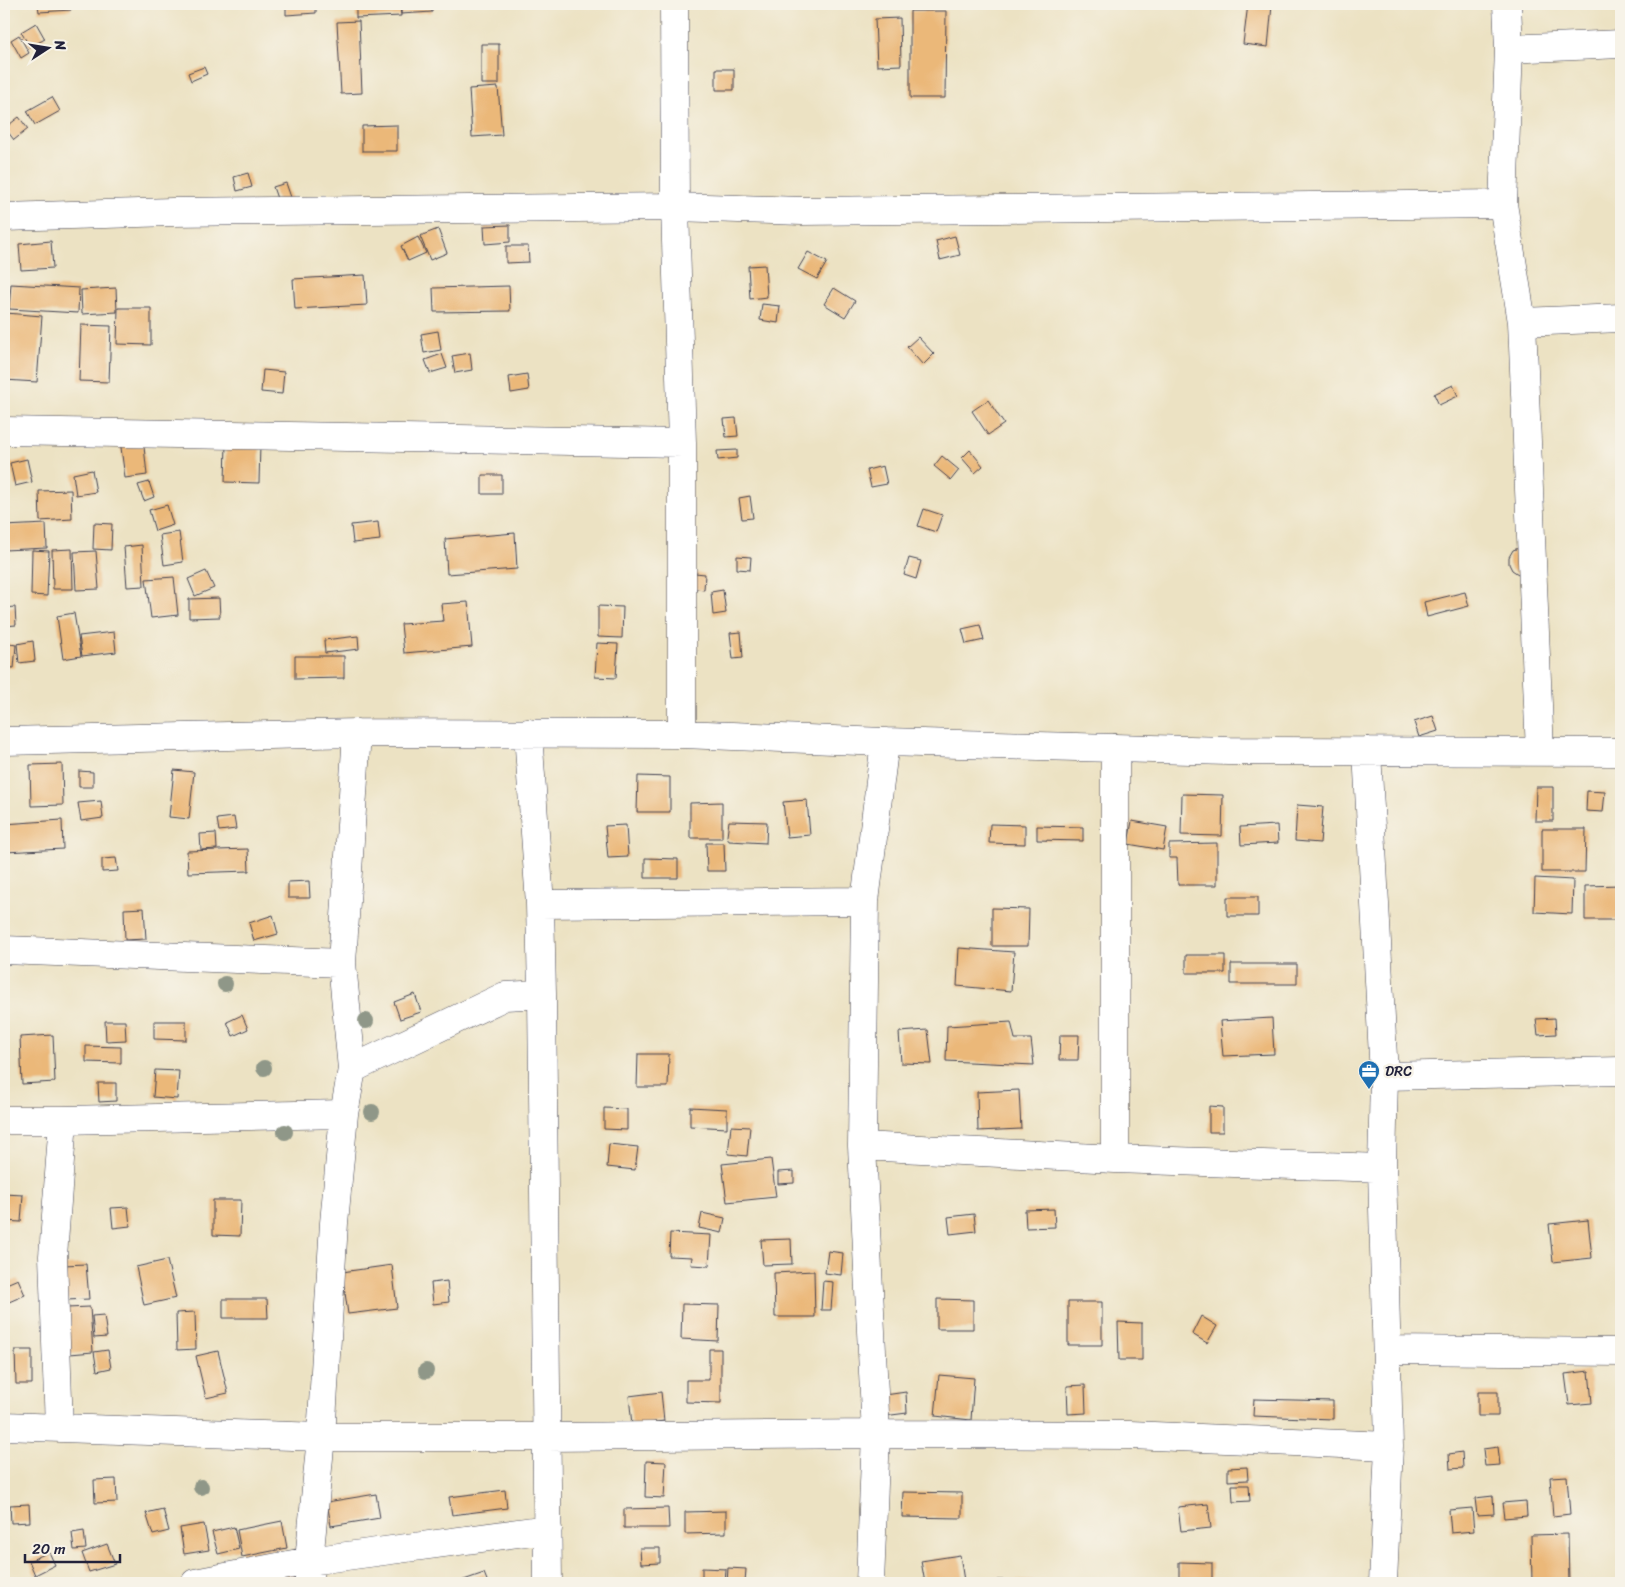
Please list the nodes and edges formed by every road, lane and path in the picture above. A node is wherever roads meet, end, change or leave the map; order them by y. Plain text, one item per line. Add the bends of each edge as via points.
1 (674, 4) edge
2 (1506, 4) edge
3 (1621, 44) edge
4 (1509, 49) junction
5 (1503, 204) junction
6 (675, 207) junction
7 (4, 217) edge
8 (1621, 318) edge
9 (1522, 322) junction
10 (4, 430) edge
11 (682, 443) junction
12 (357, 734) junction
13 (528, 734) junction
14 (682, 734) junction
15 (4, 741) edge
16 (885, 742) junction
17 (1115, 748) junction
18 (1367, 752) junction
19 (1540, 752) junction
20 (1621, 752) edge
21 (865, 901) junction
22 (540, 904) junction
23 (4, 950) edge
24 (342, 963) junction
25 (542, 994) junction
26 (352, 1069) junction
27 (1621, 1071) edge
28 (1384, 1076) junction
29 (344, 1114) junction
30 (4, 1120) edge
31 (64, 1120) junction
32 (862, 1146) junction
33 (1115, 1159) junction
34 (1382, 1168) junction
35 (1387, 1350) junction
36 (1621, 1352) edge
37 (4, 1426) edge
38 (59, 1428) junction
39 (876, 1434) junction
40 (321, 1436) junction
41 (547, 1437) junction
42 (1389, 1446) junction
43 (548, 1529) junction
44 (309, 1572) edge
45 (195, 1583) edge
46 (548, 1583) edge
47 (870, 1583) edge
48 (1383, 1583) edge

1 - 6 street
2 - 4 street
3 - 4 street
4 - 5 street
5 - 6 street via 802,211
5 - 9 street
6 - 7 street
6 - 11 street
8 - 9 street
9 - 19 street
10 - 11 street
11 - 14 street
12 - 13 street
12 - 15 street
12 - 24 street
13 - 14 street
13 - 22 street
14 - 16 street
16 - 17 street
16 - 21 street
17 - 18 street
17 - 33 street
18 - 19 street
18 - 28 street
19 - 20 street
21 - 22 street
21 - 32 street
22 - 25 street
23 - 24 street
24 - 26 street
25 - 26 street via 505,996
25 - 41 street
26 - 29 street
27 - 28 street
28 - 34 street
29 - 31 street
29 - 40 street
30 - 31 street
31 - 38 street via 54,1256
32 - 33 street
32 - 39 street
33 - 34 street
34 - 35 street
35 - 36 street
35 - 42 street
37 - 38 street
38 - 40 street
39 - 41 street
39 - 42 street via 1130,1435
39 - 47 street
40 - 41 street
40 - 44 street
41 - 43 street
42 - 48 street
43 - 44 street
43 - 46 street
44 - 45 street

